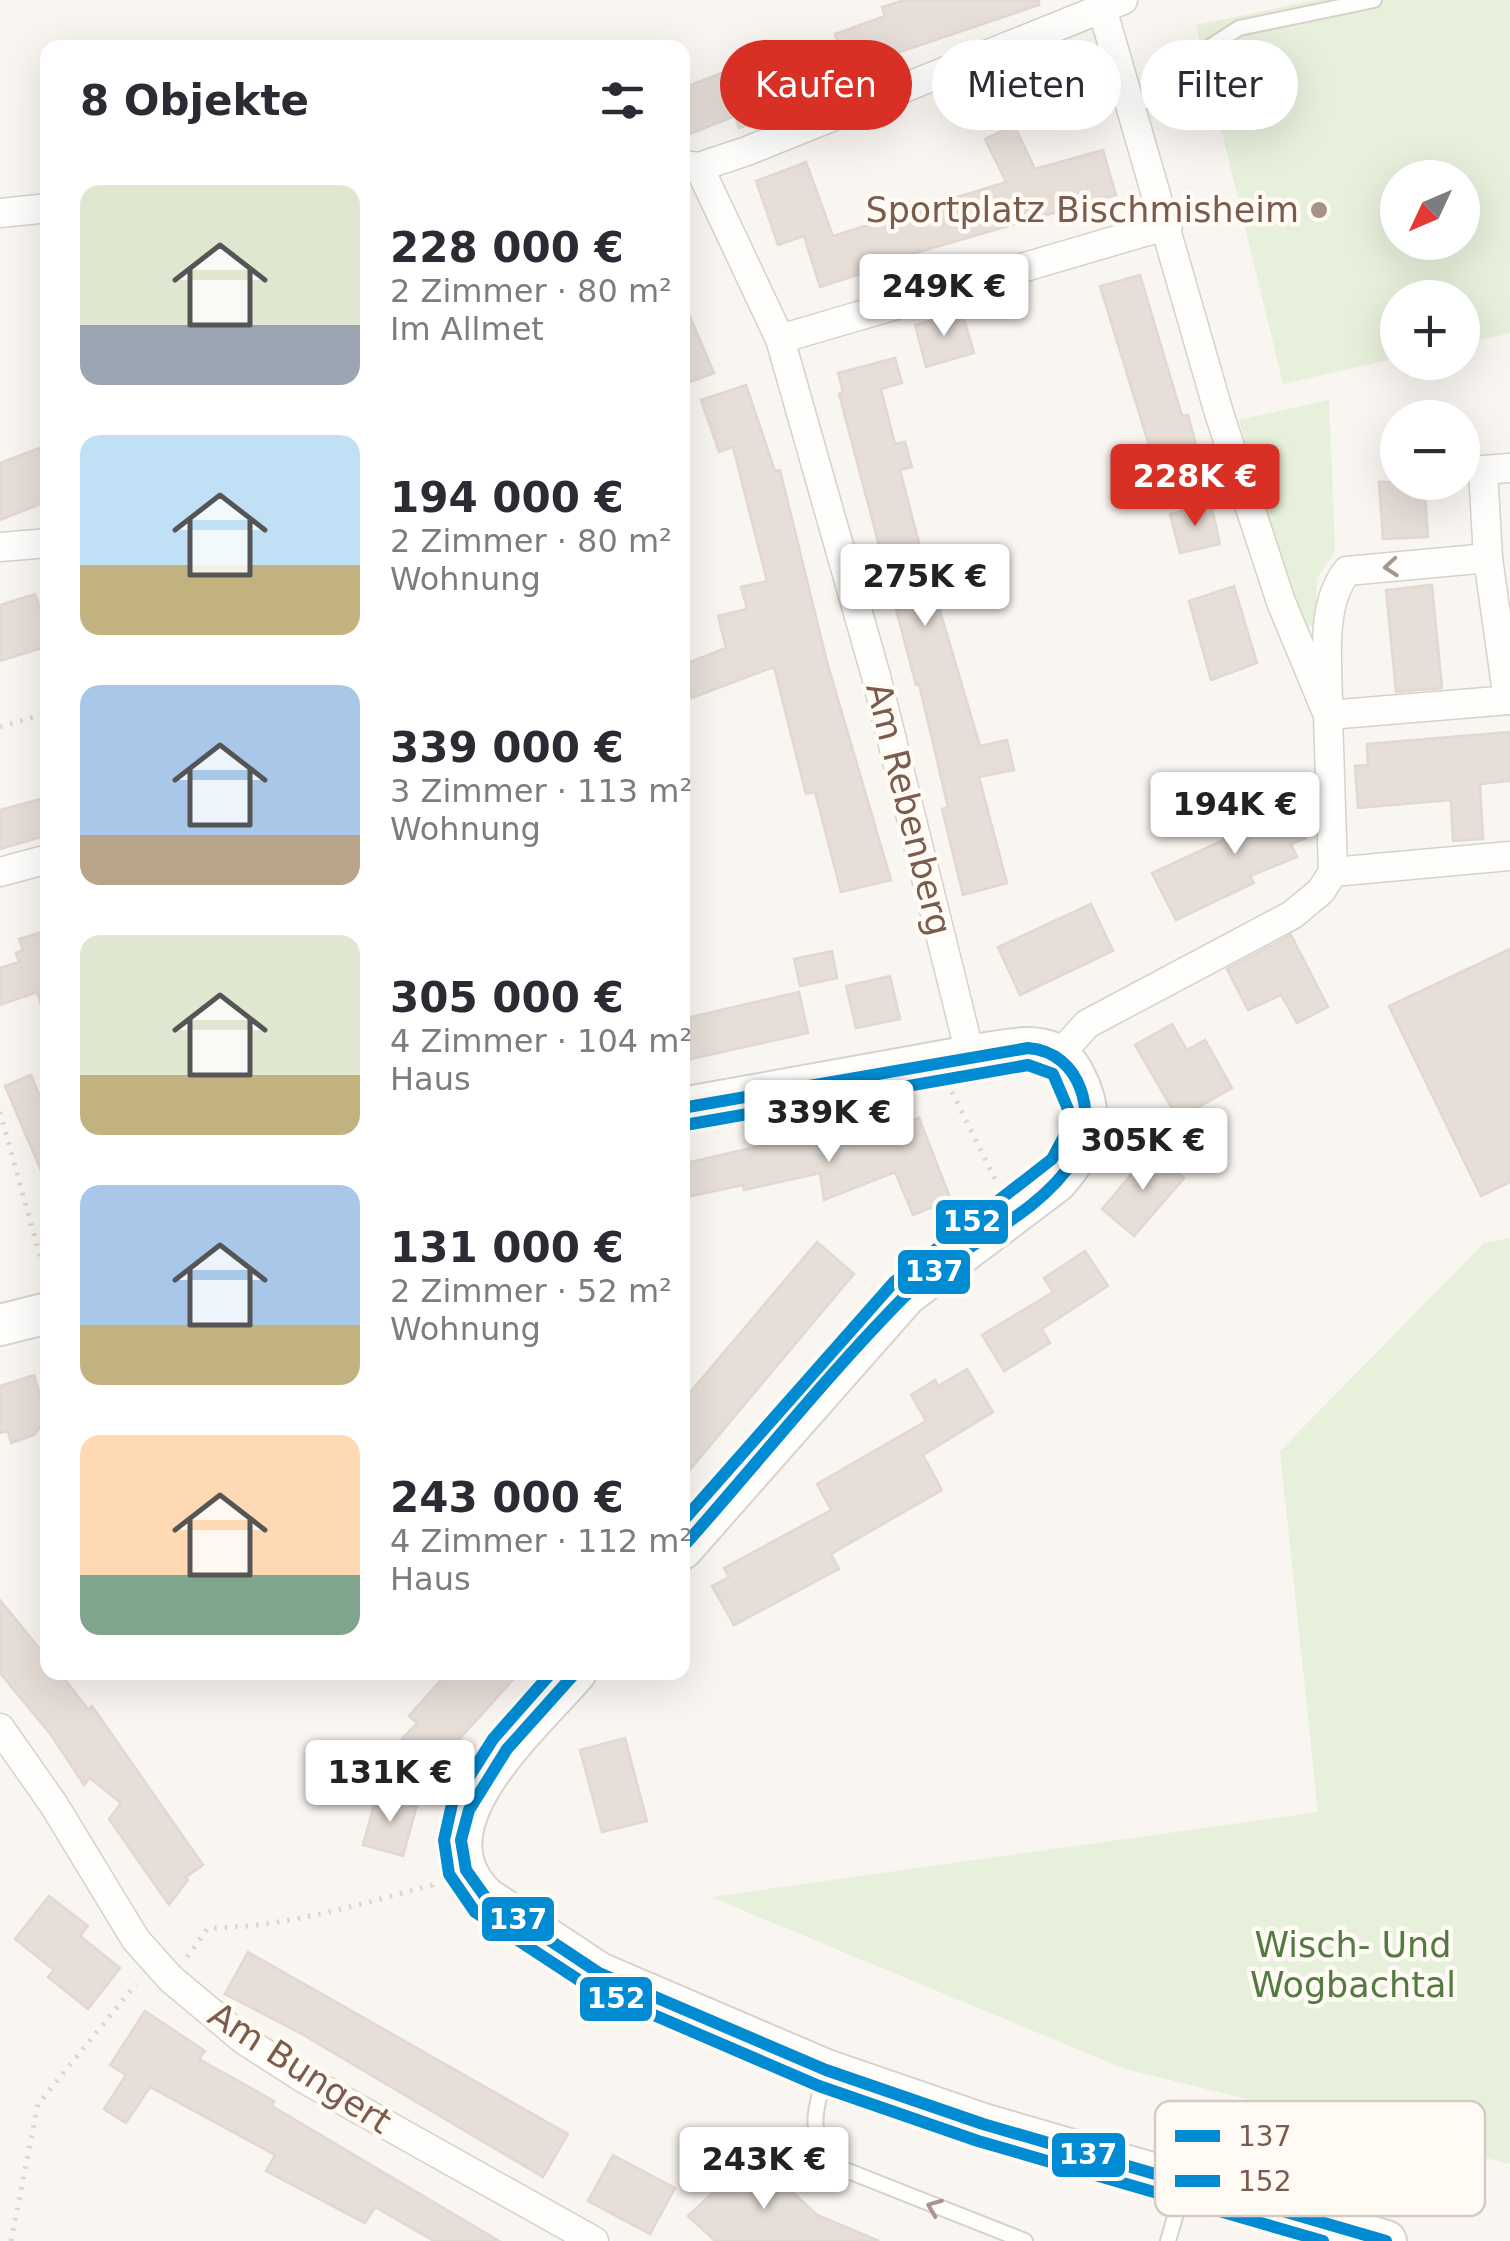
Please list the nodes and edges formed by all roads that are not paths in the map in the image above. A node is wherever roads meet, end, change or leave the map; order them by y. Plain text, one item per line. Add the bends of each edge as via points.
1 (1374, 0) edge
2 (1113, 4) edge
3 (1133, 110) junction
4 (691, 166) edge
5 (40, 209) edge
6 (0, 213) edge
7 (1168, 226) junction
8 (780, 339) junction
9 (1510, 468) edge
10 (40, 544) edge
11 (0, 547) edge
12 (1488, 558) junction
13 (1509, 700) edge
14 (1328, 715) junction
15 (1510, 856) edge
16 (40, 861) edge
17 (0, 872) edge
18 (1333, 872) junction
19 (1058, 1056) junction
20 (953, 1061) junction
21 (690, 1107) edge
22 (40, 1315) edge
23 (0, 1325) edge
24 (690, 1540) edge
25 (569, 1680) edge
26 (0, 1728) edge
27 (826, 2070) junction
28 (1155, 2176) edge
29 (1175, 2216) edge
30 (1296, 2216) edge
31 (594, 2241) edge
32 (1025, 2241) edge
33 (1168, 2241) edge
34 (1386, 2241) edge

1 - 3 lane via 1239,28
2 - 3 street
2 - 4 street
3 - 7 street
4 - 8 street, Am Rebenberg
5 - 6 street
7 - 8 street
7 - 14 street via 1219,413 1281,602
8 - 20 street, Am Rebenberg via 876,676
9 - 12 street via 1483,470
10 - 11 street
12 - 13 street
12 -> 14 street via 1348,571 1330,606
13 - 14 street
14 - 18 street
15 - 18 street
16 - 17 street
18 - 19 street via 1292,916 1088,1024
19 - 20 street via 1017,1049
19 - 24 street via 1070,1066 1090,1113 1074,1161 1056,1182 906,1295
20 - 21 street
22 - 23 street
25 - 27 street via 479,1787 460,1833 472,1885 599,1972
26 - 31 street, Am Bungert via 162,1971 244,2040 303,2078
27 - 28 street
32 -> 27 lane via 843,2169 822,2149 813,2125
29 - 33 lane
30 - 34 street

